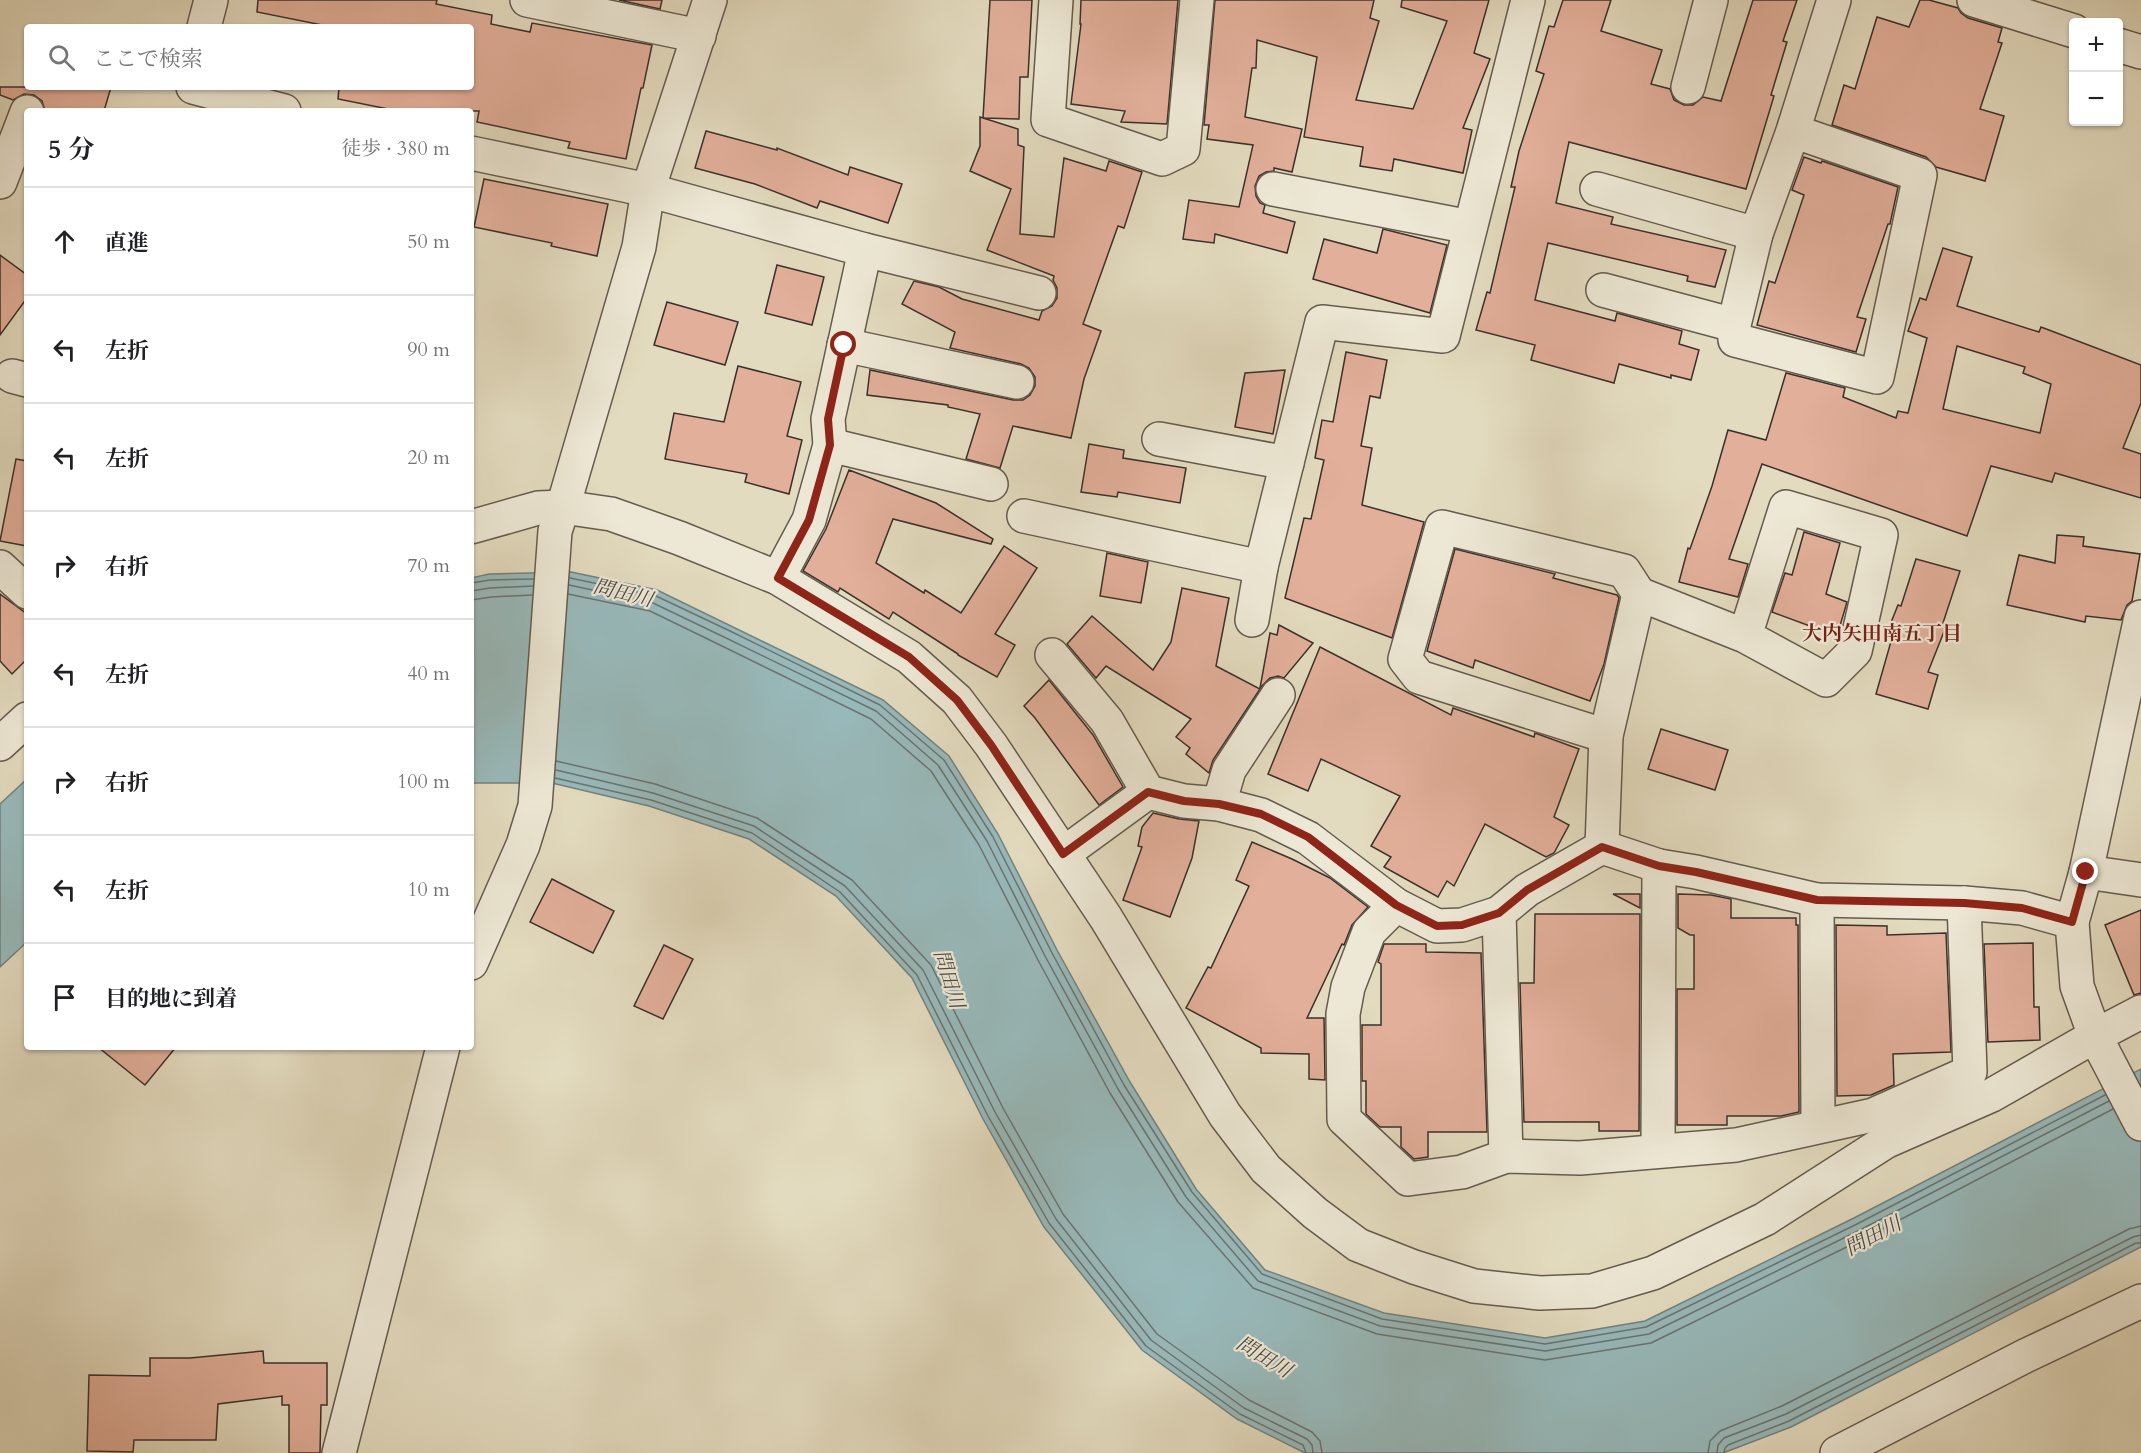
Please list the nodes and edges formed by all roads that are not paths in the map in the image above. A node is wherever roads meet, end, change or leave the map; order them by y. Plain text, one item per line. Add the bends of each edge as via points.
1 (211, 0) edge
2 (527, 0) edge
3 (710, 0) edge
4 (1056, 0) edge
5 (1197, 0) edge
6 (1528, 0) edge
7 (1711, 0) edge
8 (1834, 0) edge
9 (1974, 0) edge
10 (205, 24) edge
11 (2069, 30) edge
12 (699, 36) junction
13 (2123, 47) edge
14 (2141, 52) edge
15 (1688, 87) dead end
16 (36, 90) edge
17 (204, 90) edge
18 (29, 108) edge
19 (273, 108) edge
20 (24, 120) edge
21 (1793, 131) junction
22 (474, 154) edge
23 (0, 182) edge
24 (1273, 189) dead end
25 (1597, 189) dead end
26 (648, 190) junction
27 (1470, 227) junction
28 (1756, 234) junction
29 (865, 250) junction
30 (1603, 290) dead end
31 (1039, 293) dead end
32 (1734, 325) junction
33 (844, 345) junction
34 (1017, 382) dead end
35 (1159, 439) dead end
36 (830, 445) junction
37 (1287, 464) junction
38 (991, 484) dead end
39 (1024, 516) dead end
40 (559, 519) junction
41 (474, 526) edge
42 (0, 567) edge
43 (1261, 567) junction
44 (778, 578) junction
45 (24, 589) edge
46 (1638, 594) junction
47 (2141, 616) edge
48 (1252, 620) dead end
49 (1745, 636) junction
50 (1052, 655) dead end
51 (2133, 683) edge
52 (1278, 695) dead end
53 (24, 722) edge
54 (1606, 736) junction
55 (0, 744) edge
56 (1148, 792) junction
57 (1219, 804) junction
58 (1602, 847) junction
59 (1063, 854) junction
60 (1659, 866) junction
61 (2086, 872) junction
62 (2141, 879) edge
63 (1817, 900) junction
64 (1964, 903) junction
65 (1396, 905) junction
66 (1499, 913) junction
67 (2072, 922) junction
68 (474, 956) edge
69 (2141, 1012) edge
70 (2098, 1043) junction
71 (442, 1050) edge
72 (2141, 1124) edge
73 (1818, 1125) junction
74 (1659, 1151) junction
75 (1506, 1156) junction
76 (2141, 1301) edge
77 (339, 1453) edge
78 (1837, 1453) edge

1 - 10 street
2 - 12 street
3 - 12 street
4 - 5 street via 1048,120 1162,159 1183,148
6 - 27 street
7 - 15 street
8 - 21 street
9 - 11 street
12 - 26 street
13 - 14 street
16 - 18 street
17 - 19 street
20 - 23 street
21 - 28 street
21 - 32 street via 1920,175 1876,377 1735,340
22 - 26 street
24 - 27 street
25 - 28 street
26 - 29 street
26 - 40 street via 639,247
27 - 37 street via 1443,336 1322,322
28 - 32 street
29 - 31 street
29 - 33 street
30 - 32 street
33 - 34 street
33 - 36 street via 828,419
35 - 37 street
36 - 38 street
36 - 44 street via 809,520
37 - 43 street
39 - 43 street
40 - 41 street via 538,508
40 - 44 street via 611,514
40 - 68 street via 535,806 523,845
42 - 45 street
43 - 48 street
44 - 59 street via 909,657 957,700
46 - 49 street
46 - 54 street
46 - 54 street via 1624,571 1442,527 1405,659 1419,677
47 - 51 street
49 - 49 street via 1826,680 1855,651 1881,535 1786,507
50 - 56 street via 1107,720
51 - 61 street
52 - 57 street via 1229,770
53 - 55 street
54 - 58 street
56 - 57 street
56 - 59 street
57 - 65 street via 1261,814 1308,837
58 - 60 street
58 - 66 street via 1527,890
59 - 70 street via 1182,1047 1266,1169 1358,1245 1414,1268 1474,1286 1540,1293 1593,1291 1653,1273 1765,1219 1885,1142
60 - 63 street
60 - 74 street
61 - 62 street
61 - 67 street
63 - 64 street
63 - 73 street
64 - 67 street via 2022,908
64 - 73 street via 1970,1072 1873,1115
65 - 66 street via 1437,926 1462,925
65 - 75 street via 1369,932 1348,987 1343,1014 1344,1119 1408,1179 1462,1172
66 - 75 street
67 - 70 street via 2077,986
69 - 70 street
70 - 72 street
71 - 77 street
73 - 74 street via 1736,1145
74 - 75 street via 1580,1158
76 - 78 street

